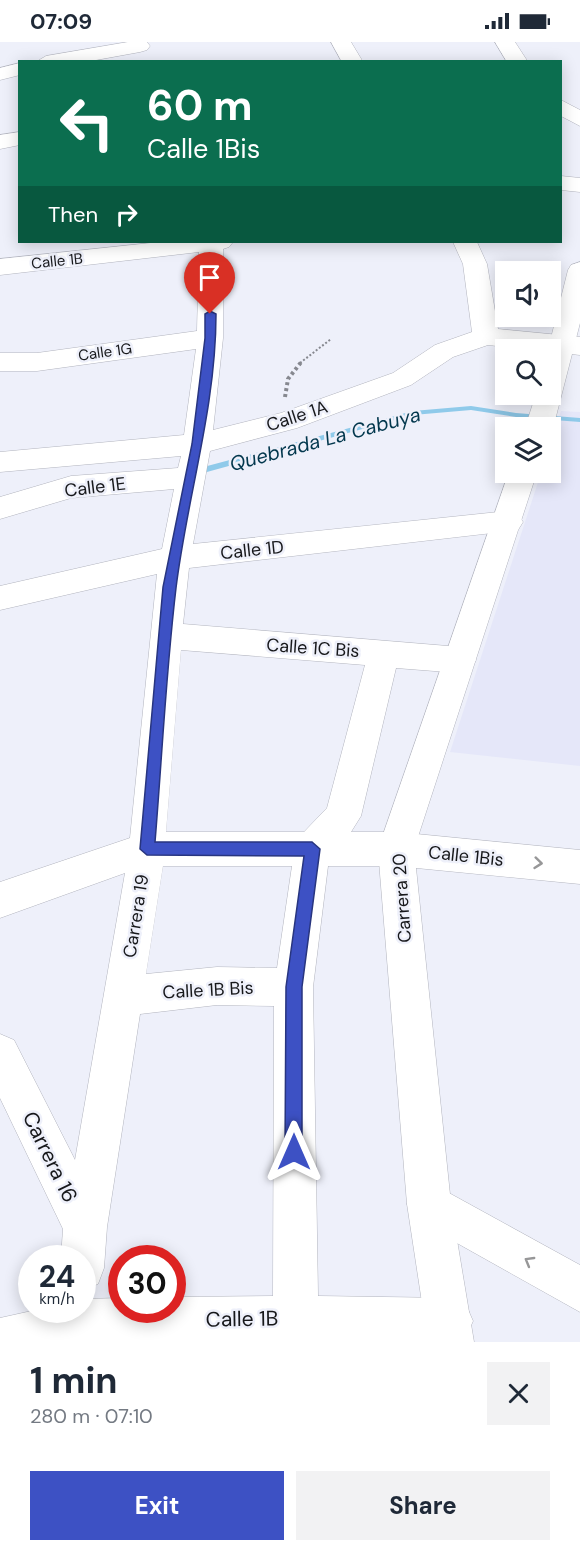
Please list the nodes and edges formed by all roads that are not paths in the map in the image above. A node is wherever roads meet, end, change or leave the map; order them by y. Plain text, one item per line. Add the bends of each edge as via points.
1 (341, 42) edge
2 (505, 42) edge
3 (143, 50) edge
4 (62, 60) edge
5 (352, 60) edge
6 (513, 60) edge
7 (18, 70) edge
8 (0, 74) edge
9 (562, 107) edge
10 (580, 120) edge
11 (18, 138) edge
12 (0, 142) edge
13 (18, 155) edge
14 (0, 158) edge
15 (562, 183) edge
16 (580, 185) edge
17 (205, 243) edge
18 (214, 243) edge
19 (465, 243) edge
20 (0, 267) edge
21 (580, 270) edge
22 (486, 336) junction
23 (210, 338) junction
24 (572, 345) edge
25 (0, 362) edge
26 (547, 406) edge
27 (0, 462) edge
28 (193, 467) junction
29 (519, 483) edge
30 (1, 508) edge
31 (507, 522) junction
32 (176, 558) junction
33 (0, 598) edge
34 (166, 636) junction
35 (384, 653) junction
36 (460, 660) junction
37 (147, 849) junction
38 (312, 849) junction
39 (396, 849) junction
40 (580, 867) edge
41 (0, 900) edge
42 (294, 987) junction
43 (123, 996) junction
44 (0, 1054) edge
45 (429, 1204) junction
46 (85, 1227) junction
47 (84, 1245) edge
48 (580, 1290) edge
49 (79, 1325) edge
50 (295, 1330) edge
51 (450, 1332) edge
52 (0, 1341) edge

1 - 5 street
2 - 6 street
3 - 4 street
7 - 8 street
9 - 10 street
11 - 12 street
13 - 14 street
15 - 16 street
17 - 20 street, Calle 1B
18 - 23 street, Carrera 19
19 - 22 street via 475,264
21 - 24 street
22 - 24 street, Calle 1A
22 - 28 street, Calle 1A via 444,351 402,379 287,421
23 - 25 street, Calle 1G via 37,362
23 - 28 street, Carrera 19
24 - 26 street
27 - 28 street, Calle 1A
28 - 30 street, Calle 1E via 71,487
28 - 32 street, Carrera 19
29 - 31 street, Carrera 20
31 - 32 street, Calle 1D
31 - 36 street, Carrera 20
32 - 33 street, Calle 1D
32 - 34 street, Carrera 19
34 - 35 street, Calle 1C Bis
34 - 37 street, Carrera 19
35 - 36 street, Calle 1C Bis
35 - 38 street via 343,816
36 - 39 street, Carrera 20
37 - 38 street, Calle 1Bis
37 - 41 street, Calle 1Bis
37 - 43 street, Carrera 19
38 - 39 street, Calle 1Bis
38 - 42 street
39 -> 40 street, Calle 1Bis
39 - 45 street, Carrera 20
42 - 43 street, Calle 1B Bis via 217,986
42 - 50 street
43 - 46 street, Carrera 19
44 - 46 street, Carrera 16
48 -> 45 street
45 - 51 street, Carrera 20
46 - 47 street, Carrera 19
49 - 50 street, Calle 1B
49 - 52 street, Calle 1B
50 - 51 street, Calle 1B

